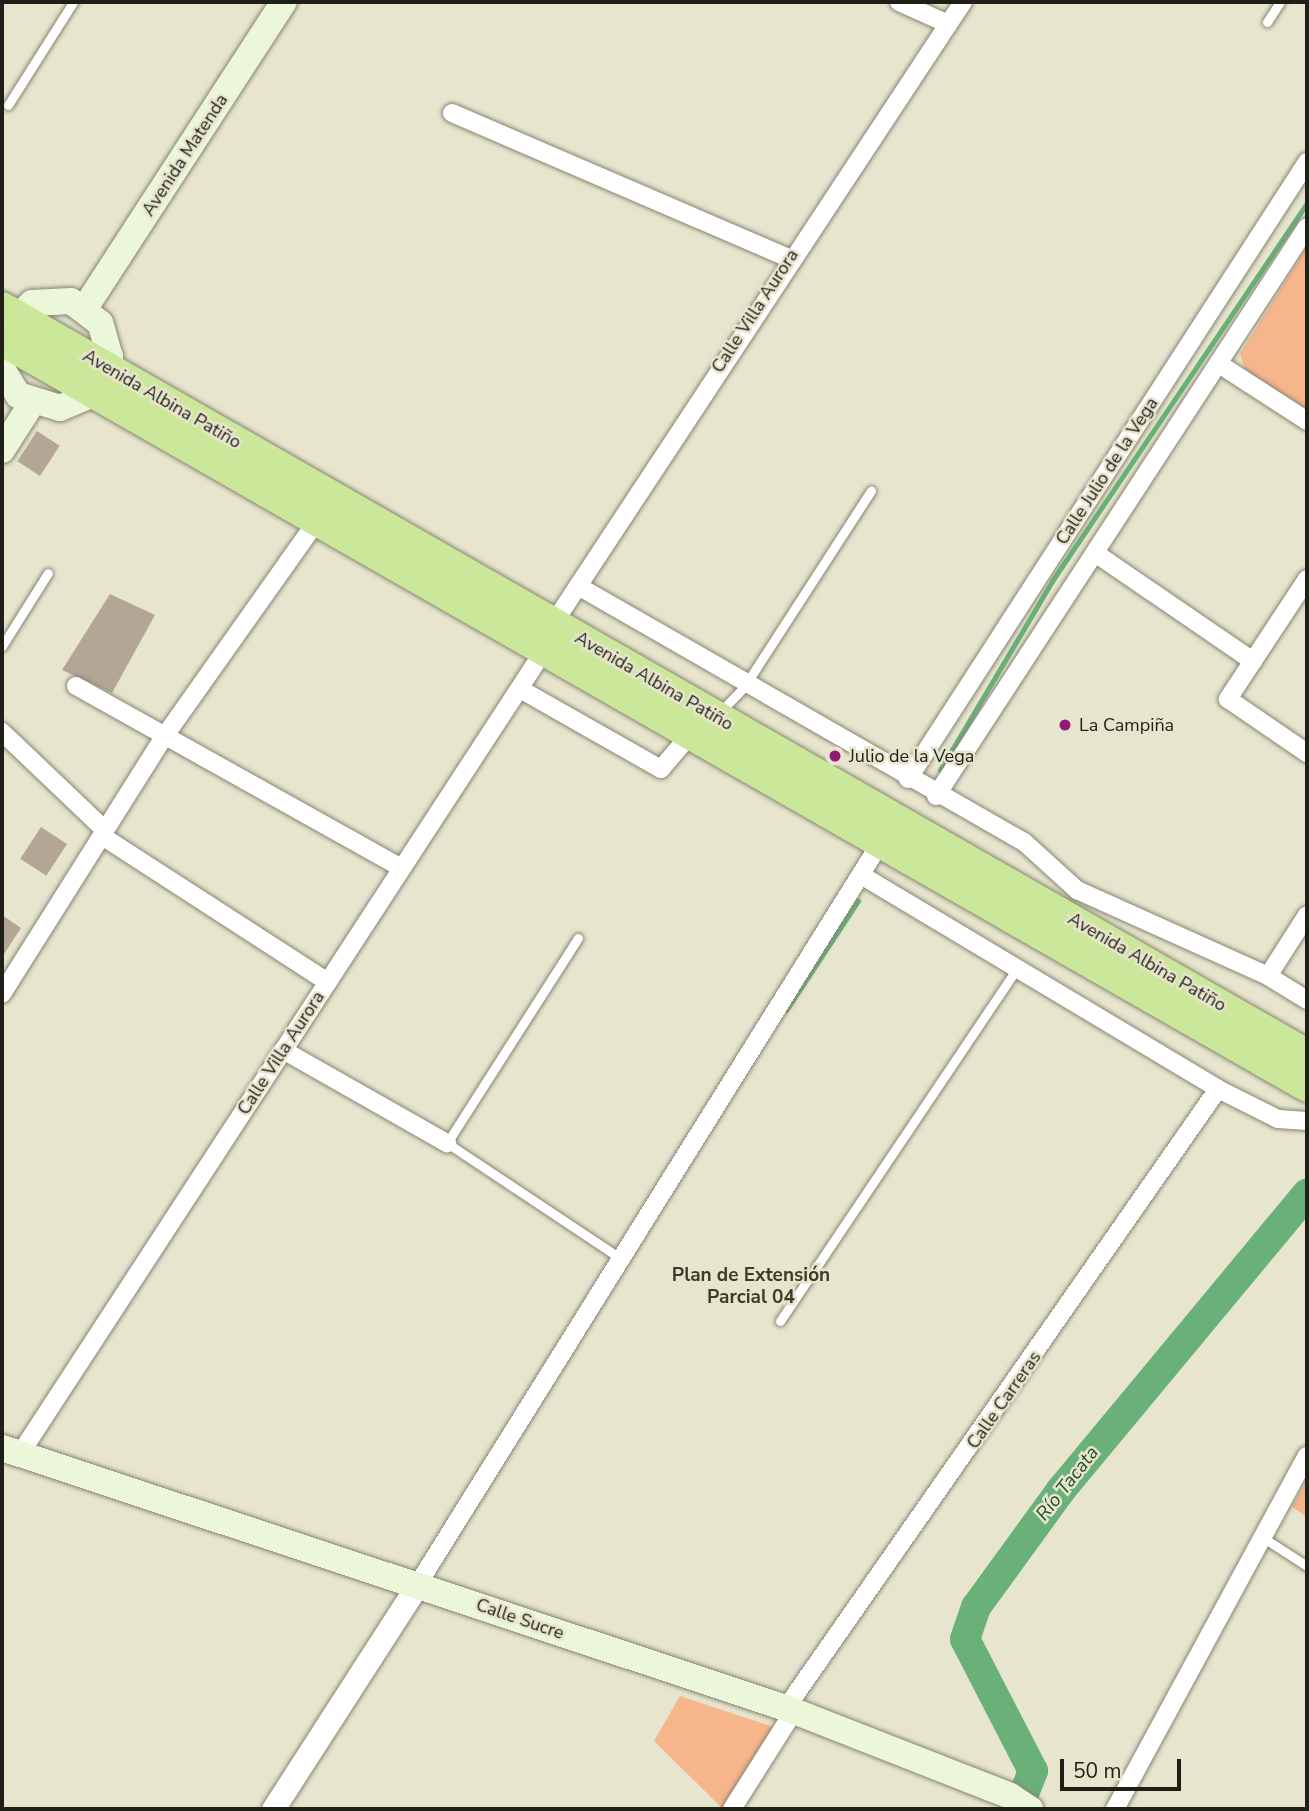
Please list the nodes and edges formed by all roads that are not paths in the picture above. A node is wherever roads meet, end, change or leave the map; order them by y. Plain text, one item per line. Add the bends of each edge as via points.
1 (73, 2) edge
2 (284, 2) edge
3 (898, 2) edge
4 (963, 2) edge
5 (1280, 2) edge
6 (1267, 22) dead end
7 (948, 24) junction
8 (8, 105) dead end
9 (452, 113) dead end
10 (1307, 162) edge
11 (1307, 227) edge
12 (789, 258) junction
13 (85, 308) junction
14 (6, 319) edge
15 (2, 341) edge
16 (1219, 364) junction
17 (107, 368) junction
18 (2, 369) edge
19 (93, 394) junction
20 (25, 399) junction
21 (2, 420) edge
22 (1307, 421) edge
23 (2, 450) edge
24 (871, 491) dead end
25 (316, 522) junction
26 (1098, 555) junction
27 (48, 573) dead end
28 (1307, 579) edge
29 (578, 586) junction
30 (554, 624) junction
31 (2, 646) edge
32 (543, 652) junction
33 (1253, 661) junction
34 (76, 686) dead end
35 (744, 687) junction
36 (520, 689) junction
37 (716, 716) junction
38 (2, 732) edge
39 (689, 736) junction
40 (164, 737) junction
41 (1307, 753) edge
42 (908, 779) junction
43 (936, 796) junction
44 (104, 833) junction
45 (879, 845) junction
46 (401, 868) junction
47 (861, 875) junction
48 (1307, 915) edge
49 (578, 938) dead end
50 (1016, 970) junction
51 (1268, 976) junction
52 (328, 982) junction
53 (2, 994) edge
54 (1307, 1000) edge
55 (283, 1050) junction
56 (1307, 1054) edge
57 (1307, 1087) edge
58 (1218, 1089) junction
59 (1307, 1121) edge
60 (447, 1143) junction
61 (617, 1256) junction
62 (780, 1321) dead end
63 (11, 1451) edge
64 (1307, 1456) edge
65 (1262, 1537) junction
66 (1307, 1566) edge
67 (418, 1584) junction
68 (790, 1710) junction
69 (1023, 1804) edge
70 (273, 1809) edge
71 (732, 1809) edge
72 (1115, 1809) edge

1 - 8 lane
2 - 13 main road, Avenida Matenda
3 - 7 street
4 - 7 street, Calle Villa Aurora
5 - 6 lane
7 - 12 street, Calle Villa Aurora
9 - 12 street
10 - 42 street, Calle Julio de la Vega
11 - 16 street, Calle Julio de la Vega
12 - 29 street, Calle Villa Aurora
13 - 14 main road via 51,298
13 - 17 main road via 105,331
14 - 17 highway, Avenida Albina Patiño
15 - 19 highway, Avenida Albina Patiño
16 - 22 street
16 - 26 street, Calle Julio de la Vega
17 - 19 main road
17 - 30 highway, Avenida Albina Patiño
18 - 20 main road
19 - 20 main road via 60,408
19 - 25 highway, Avenida Albina Patiño
20 - 21 main road
20 - 23 main road
24 - 35 lane
25 - 32 highway, Avenida Albina Patiño
25 - 40 street
26 - 33 street
26 - 43 street, Calle Julio de la Vega
27 - 31 lane
28 - 33 street
29 - 30 street, Calle Villa Aurora
29 - 35 street
30 - 37 highway, Avenida Albina Patiño
32 - 36 street, Calle Villa Aurora
32 - 39 highway, Avenida Albina Patiño
33 - 41 street via 1228,699
34 - 40 street
35 - 37 lane
35 - 42 street
36 - 39 street via 661,769
36 - 46 street, Calle Villa Aurora
37 - 56 highway, Avenida Albina Patiño
38 - 44 street
39 - 45 highway, Avenida Albina Patiño
40 - 44 street
40 - 46 street
42 - 43 street
43 - 51 street via 1024,842 1077,890
44 - 52 street
44 - 53 street
45 - 47 street
45 - 57 highway, Avenida Albina Patiño
46 - 52 street, Calle Villa Aurora
47 - 50 street
47 - 61 street
48 - 51 street
49 - 60 lane
50 - 58 street
50 - 62 lane
51 - 54 street
52 - 55 street, Calle Villa Aurora
55 - 60 street
55 - 63 street, Calle Villa Aurora
58 - 59 street via 1278,1119
58 - 68 street, Calle Carreras
60 - 61 lane
61 - 67 street
63 - 67 main road, Calle Sucre
64 - 65 street
65 - 66 lane
65 - 72 street
67 - 68 main road, Calle Sucre
67 - 70 street
68 - 69 main road, Calle Sucre
68 - 71 street, Calle Carreras

